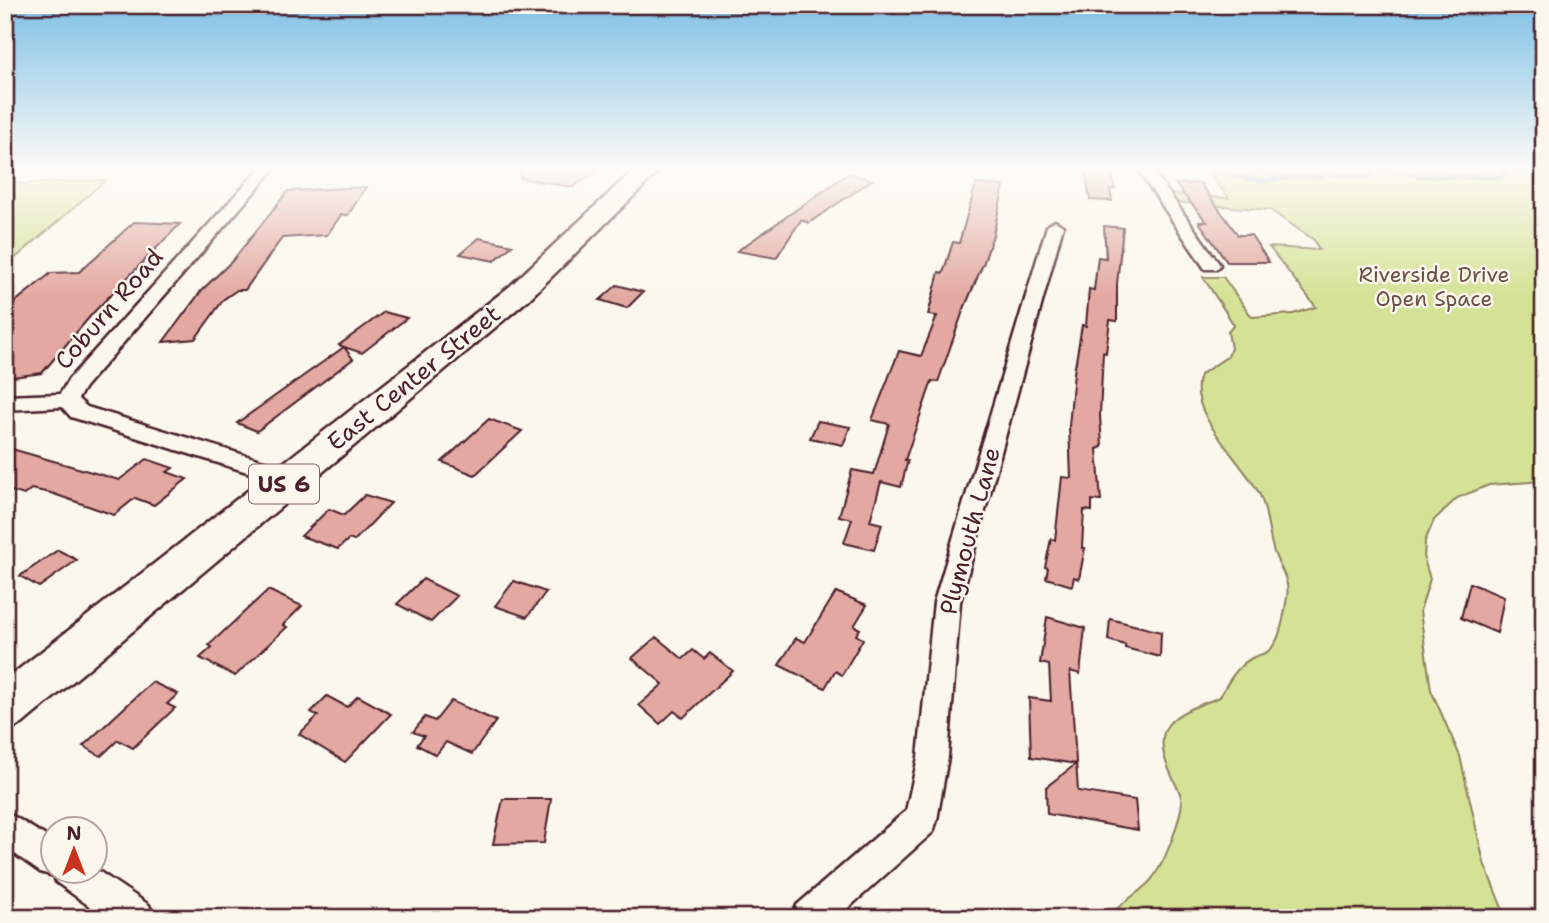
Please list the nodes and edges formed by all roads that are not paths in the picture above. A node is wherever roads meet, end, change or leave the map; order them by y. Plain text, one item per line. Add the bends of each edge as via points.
1 (230, 211) edge
2 (605, 211) edge
3 (1174, 211) edge
4 (1055, 226) dead end
5 (1211, 265) dead end
6 (67, 400) junction
7 (5, 403) edge
8 (292, 478) junction
9 (5, 709) edge
10 (5, 827) edge
11 (38, 850) edge
12 (88, 884) edge
13 (136, 918) edge
14 (810, 918) edge

1 - 6 street, Coburn Road via 76,384
2 - 8 main road, East Center Street / US 6 via 519,293
3 - 5 street
4 - 14 street, Plymouth Lane via 947,602 933,757 921,821
6 - 7 street
6 - 8 street, Coburn Road via 79,412
8 - 9 main road, East Center Street / US 6
10 - 11 street
12 - 13 street

